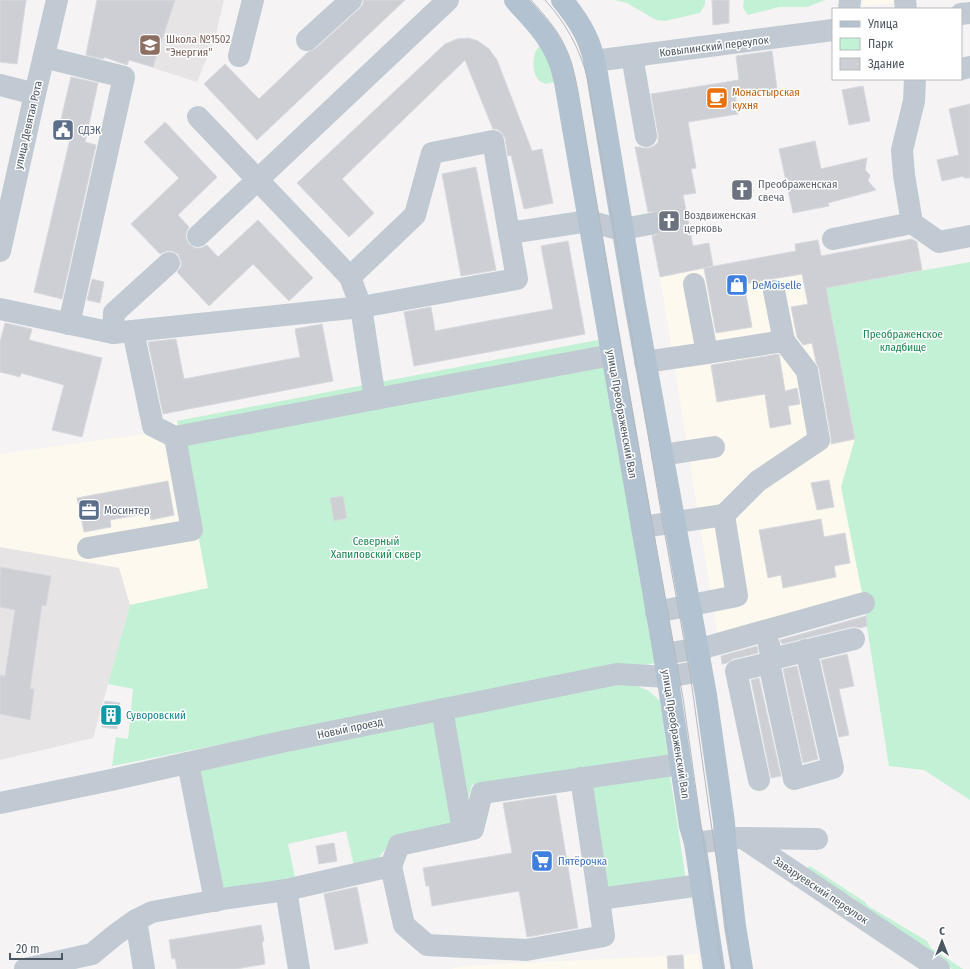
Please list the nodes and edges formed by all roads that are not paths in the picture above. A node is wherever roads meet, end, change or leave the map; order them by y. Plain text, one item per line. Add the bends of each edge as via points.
1 (57, 0) edge
2 (253, 0) edge
3 (351, 0) edge
4 (448, 0) edge
5 (515, 0) edge
6 (562, 0) edge
7 (832, 30) edge
8 (307, 40) dead end
9 (239, 56) dead end
10 (632, 56) junction
11 (44, 57) junction
12 (594, 61) junction
13 (915, 80) edge
14 (0, 85) edge
15 (35, 94) junction
16 (198, 117) dead end
17 (646, 136) dead end
18 (257, 179) junction
19 (5, 206) edge
20 (589, 221) junction
21 (912, 223) junction
22 (650, 224) tunnel mouth
23 (623, 229) junction
24 (509, 232) junction
25 (198, 236) dead end
26 (970, 236) edge
27 (834, 239) dead end
28 (0, 251) edge
29 (169, 263) dead end
30 (350, 278) junction
31 (694, 284) dead end
32 (774, 291) dead end
33 (361, 308) junction
34 (0, 309) edge
35 (69, 324) junction
36 (123, 332) junction
37 (784, 341) junction
38 (612, 355) junction
39 (695, 359) junction
40 (646, 362) junction
41 (375, 399) junction
42 (175, 437) junction
43 (714, 446) dead end
44 (662, 455) junction
45 (724, 515) junction
46 (674, 522) junction
47 (642, 527) junction
48 (88, 548) dead end
49 (864, 603) dead end
50 (690, 606) junction
51 (656, 612) junction
52 (765, 630) junction
53 (854, 639) dead end
54 (697, 649) junction
55 (806, 650) junction
56 (664, 654) junction
57 (770, 661) junction
58 (701, 671) junction
59 (667, 677) junction
60 (442, 709) junction
61 (188, 763) junction
62 (680, 764) junction
63 (581, 778) junction
64 (759, 780) dead end
65 (0, 803) edge
66 (463, 831) junction
67 (734, 839) junction
68 (817, 839) dead end
69 (695, 843) junction
70 (391, 866) junction
71 (701, 885) junction
72 (286, 890) junction
73 (599, 899) junction
74 (215, 900) junction
75 (136, 920) junction
76 (75, 964) edge
77 (25, 969) edge
78 (144, 969) edge
79 (299, 969) edge
80 (714, 969) edge
81 (742, 969) edge
82 (939, 969) edge

1 - 11 street, улица Девятая Рота
2 - 9 street
3 - 8 street
4 - 18 street
5 - 20 main road, улица Преображенский Вал via 546,36 560,62
6 - 12 main road via 583,28
7 - 10 street, Ковылинский переулок
10 - 12 street, Ковылинский переулок
10 - 17 street
11 - 15 street, улица Девятая Рота
11 - 35 street via 124,77
12 - 23 main road
13 - 21 street via 914,101 902,150
14 - 15 street
15 - 19 street, улица Девятая Рота
16 - 18 street
18 - 25 street
18 - 30 street
19 - 28 street, улица Девятая Рота
20 - 23 street
20 - 24 street
20 - 38 main road, улица Преображенский Вал
21 - 26 street via 939,242
21 - 27 street
22 - 23 street
23 - 40 main road
24 - 30 street via 492,141 432,153 415,215
24 - 33 street via 517,279
29 - 36 street via 114,313
30 - 33 street
31 - 39 street
32 - 37 street
33 - 36 street
33 - 41 street
34 - 35 street
35 - 36 street
36 - 42 street via 153,426
37 - 39 street
37 - 45 street via 807,371 819,440 758,481
38 - 41 street
38 - 47 main road, улица Преображенский Вал
39 - 40 street
40 - 44 main road
41 - 42 street
42 - 48 street via 192,530
43 - 44 street
44 - 46 main road
45 - 46 street
45 - 50 street via 737,596
46 - 47 street
46 - 50 main road
47 - 51 main road, улица Преображенский Вал
49 - 52 street
50 - 51 street
50 - 54 main road
51 - 56 main road, улица Преображенский Вал
52 - 54 street
52 - 57 street
53 - 55 street
54 - 56 street
54 - 58 main road
55 - 57 street
55 - 57 street via 833,768 794,778
56 - 59 main road, улица Преображенский Вал
57 - 64 street via 736,672
58 - 59 street, Новый проезд
58 - 67 main road via 724,822
59 - 60 street, Новый проезд via 617,674
59 - 62 main road, улица Преображенский Вал
60 - 61 street, Новый проезд
60 - 66 street
61 - 65 street, Новый проезд
61 - 74 street
62 - 63 street
62 - 69 main road, улица Преображенский Вал
63 - 66 street via 482,793 472,829
63 - 73 street
66 - 70 street via 399,845
67 - 68 street
67 - 69 street
67 - 81 main road via 736,926
67 - 82 street, Заваруевский переулок
69 - 71 main road, улица Преображенский Вал
70 - 72 street
70 - 73 street via 404,925 427,945 526,950 604,936
71 - 73 street
71 - 80 main road, улица Преображенский Вал
72 - 74 street
72 - 79 street
74 - 75 street via 152,912
75 - 76 street
75 - 78 street
76 - 77 street

